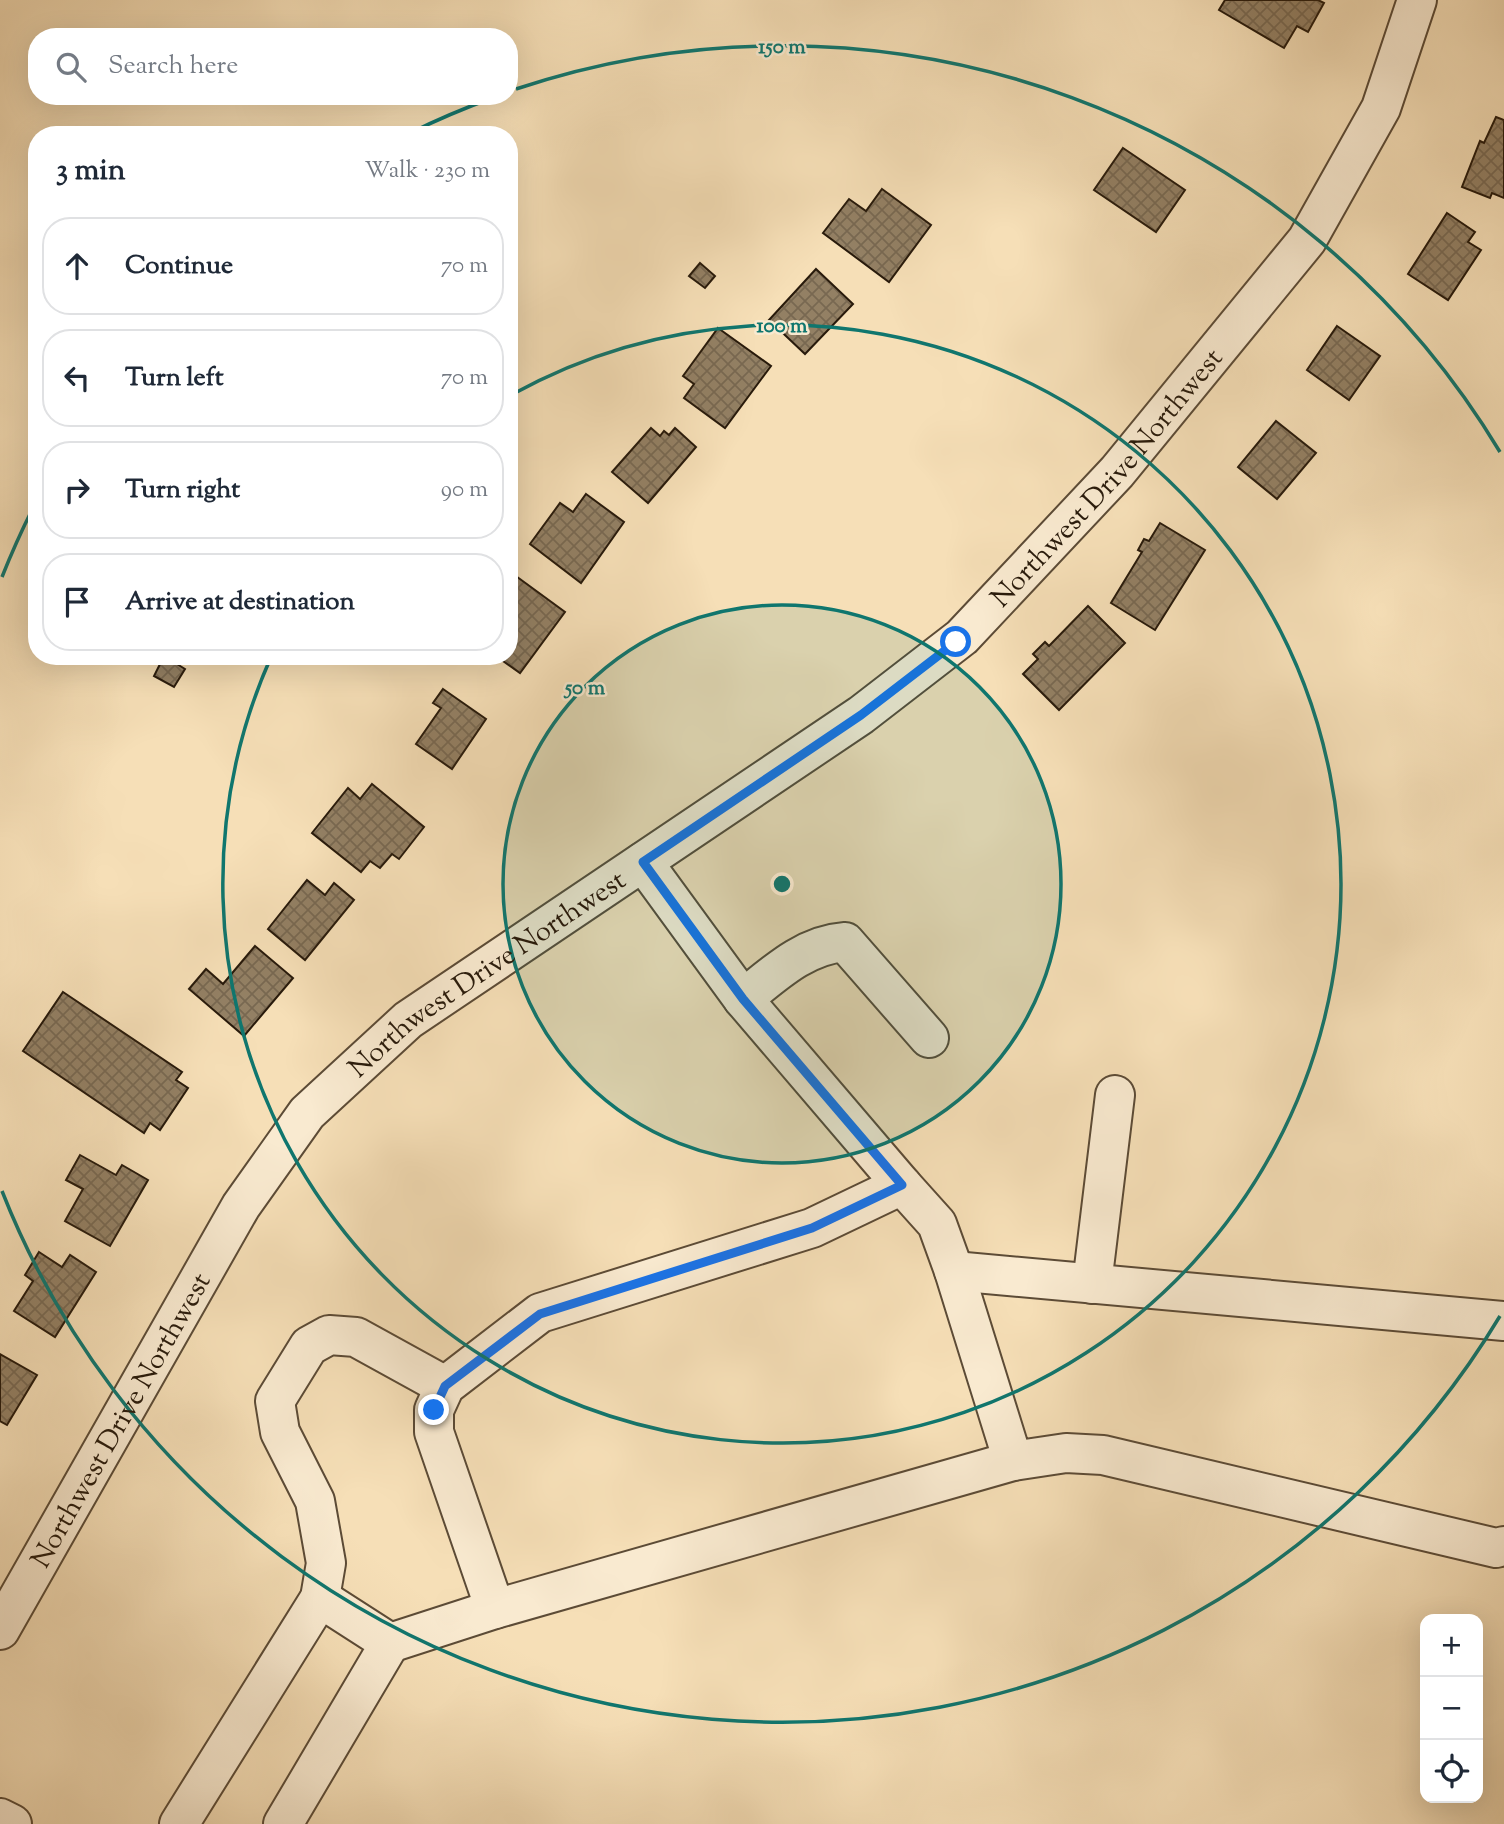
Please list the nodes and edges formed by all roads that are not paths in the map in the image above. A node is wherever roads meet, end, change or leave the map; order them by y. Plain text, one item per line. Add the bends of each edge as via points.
1 (1417, 0) edge
2 (643, 862) junction
3 (743, 999) junction
4 (929, 1038) dead end
5 (1115, 1095) dead end
6 (902, 1185) junction
7 (954, 1270) junction
8 (1092, 1284) junction
9 (1504, 1321) edge
10 (445, 1386) junction
11 (1013, 1461) junction
12 (1504, 1546) edge
13 (320, 1598) junction
14 (495, 1609) junction
15 (0, 1630) edge
16 (390, 1643) junction
17 (0, 1818) edge
18 (12, 1824) edge
19 (179, 1824) edge
20 (282, 1824) edge

1 - 2 street, Northwest Drive Northwest via 1381,108 1307,240 1117,472 956,642 861,715
2 - 3 street
2 - 15 street, Northwest Drive Northwest via 408,1020 307,1113 241,1206
3 - 4 street via 784,965 825,943 845,942
3 - 6 street
5 - 8 street
6 - 7 street via 937,1224
6 - 10 street via 812,1228 540,1314
7 - 8 street
7 - 11 street
8 - 9 street
10 - 13 street via 356,1336 329,1335 309,1346 275,1401 280,1432 315,1501 326,1563
10 - 14 street via 434,1410 435,1432
11 - 12 street via 1066,1452 1103,1455 1496,1548
11 - 14 street
13 - 16 street
13 - 19 street
14 - 16 street
16 - 20 street
17 - 18 street

